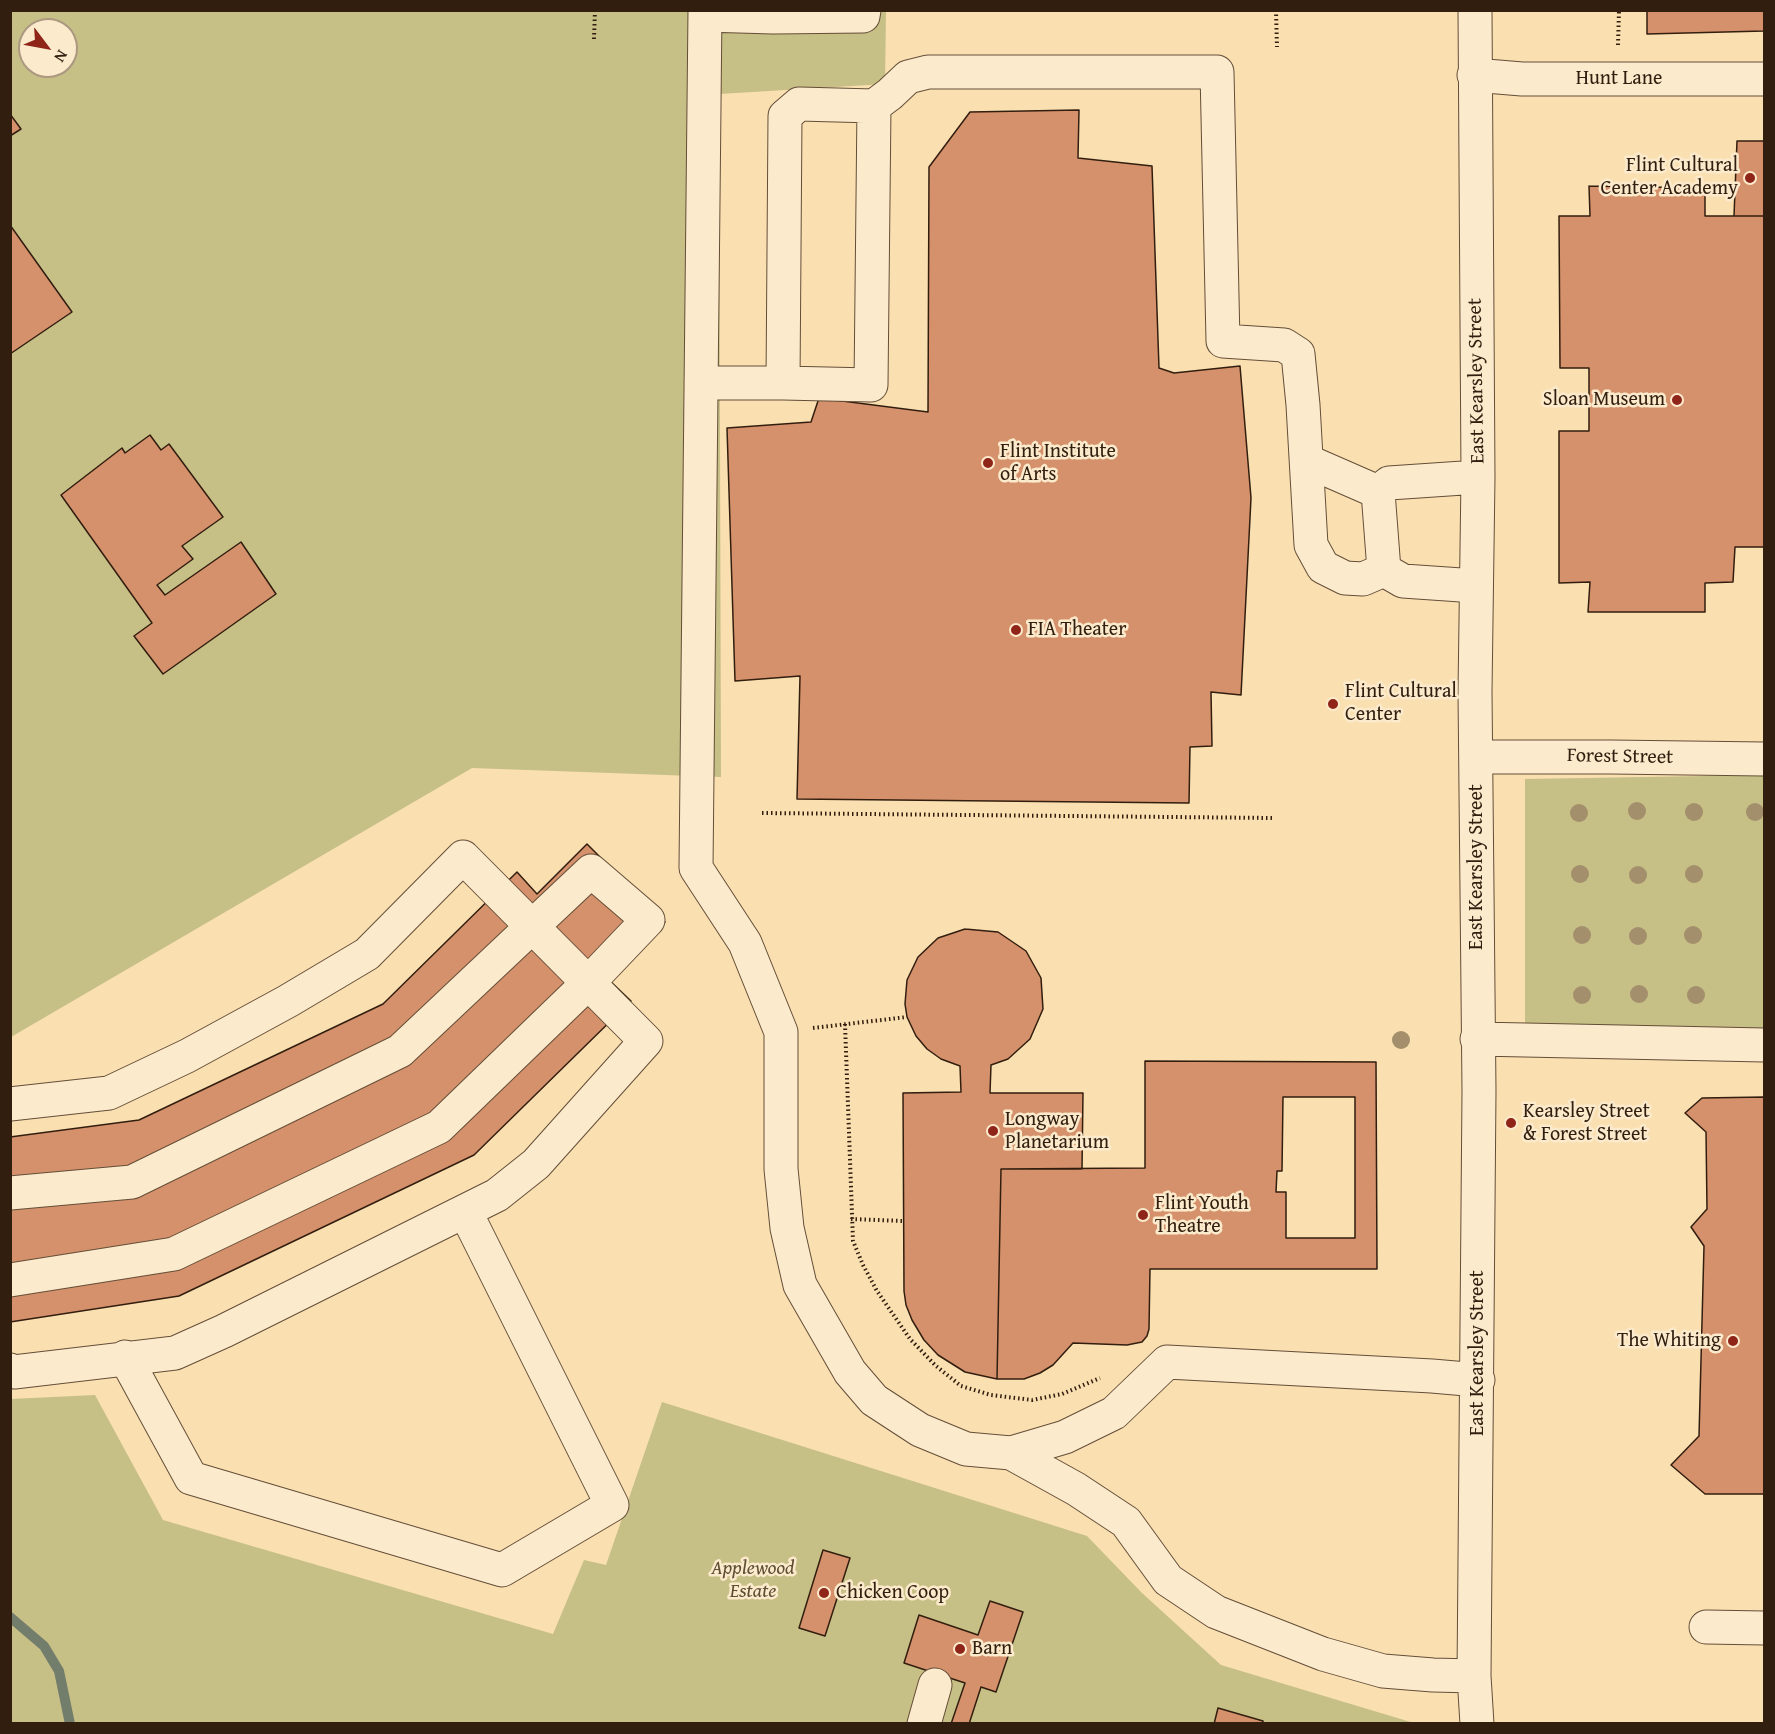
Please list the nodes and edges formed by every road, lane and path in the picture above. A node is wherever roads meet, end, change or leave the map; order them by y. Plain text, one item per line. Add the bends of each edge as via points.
1 (595, 10) edge
2 (864, 10) edge
3 (1276, 10) edge
4 (1475, 10) edge
5 (1619, 10) edge
6 (705, 13) edge
7 (773, 14) edge
8 (594, 39) dead end
9 (1277, 47) dead end
10 (1618, 55) dead end
11 (1474, 75) junction
12 (1764, 79) edge
13 (874, 106) junction
14 (701, 383) junction
15 (783, 383) junction
16 (1307, 461) junction
17 (1478, 477) junction
18 (1378, 492) junction
19 (1384, 570) junction
20 (1476, 586) junction
21 (1476, 758) junction
22 (1764, 759) edge
23 (762, 813) dead end
24 (1274, 818) dead end
25 (532, 926) junction
26 (588, 983) junction
27 (907, 1017) dead end
28 (845, 1024) junction
29 (781, 1032) junction
30 (1478, 1039) junction
31 (1764, 1045) edge
32 (10, 1104) edge
33 (10, 1193) edge
34 (465, 1211) junction
35 (851, 1219) junction
36 (903, 1221) dead end
37 (10, 1280) edge
38 (126, 1357) junction
39 (10, 1370) edge
40 (1103, 1376) dead end
41 (1478, 1380) junction
42 (1011, 1453) junction
43 (1706, 1627) dead end
44 (1764, 1628) edge
45 (1474, 1676) junction
46 (935, 1685) dead end
47 (924, 1724) edge
48 (1477, 1724) edge

1 - 8 path
2 - 7 street via 863,16
3 - 9 path
4 - 11 street, East Kearsley Street
5 - 10 path
6 - 7 street
6 - 14 street
11 - 12 street, Hunt Lane via 1522,79
11 - 17 street, East Kearsley Street
13 - 15 street via 799,105 785,116
13 - 15 street via 871,386
13 - 16 street via 908,77 928,72 1217,72 1223,341 1284,345 1298,354
14 - 15 street
14 - 29 street via 696,868 745,942
16 - 18 street
16 - 19 street via 1311,545 1323,567 1346,578 1363,579
17 - 18 street via 1389,483
17 - 20 street, East Kearsley Street
18 - 19 street
19 - 20 street via 1403,581
20 - 21 street, East Kearsley Street
21 - 22 street, Forest Street
21 - 30 street, East Kearsley Street
23 - 24 path
25 - 26 street
25 - 26 street via 591,871 648,920
25 - 32 street via 463,857 367,954 278,1007 109,1093
25 - 33 street via 400,1051 132,1182
26 - 34 street via 646,1041 536,1164 497,1195
26 - 37 street via 439,1127 174,1254
27 - 28 path
28 - 29 path
28 - 35 path
29 - 42 street via 781,1169 787,1228 800,1285 850,1372 874,1400 920,1430 966,1449
30 - 31 street
30 - 41 street, East Kearsley Street
34 - 38 street via 175,1353
34 - 38 street via 612,1505 502,1570 190,1478
35 - 36 path
35 - 40 path via 853,1241 877,1291 910,1339 961,1386 991,1395 1032,1400 1062,1394
38 - 39 street
41 - 42 street via 1167,1362 1114,1413 1065,1437
41 - 45 street, East Kearsley Street
42 - 45 street via 1076,1488 1126,1522 1168,1580 1216,1612 1323,1654 1383,1671
43 - 44 street
45 - 48 street, East Kearsley Street
46 - 47 street

